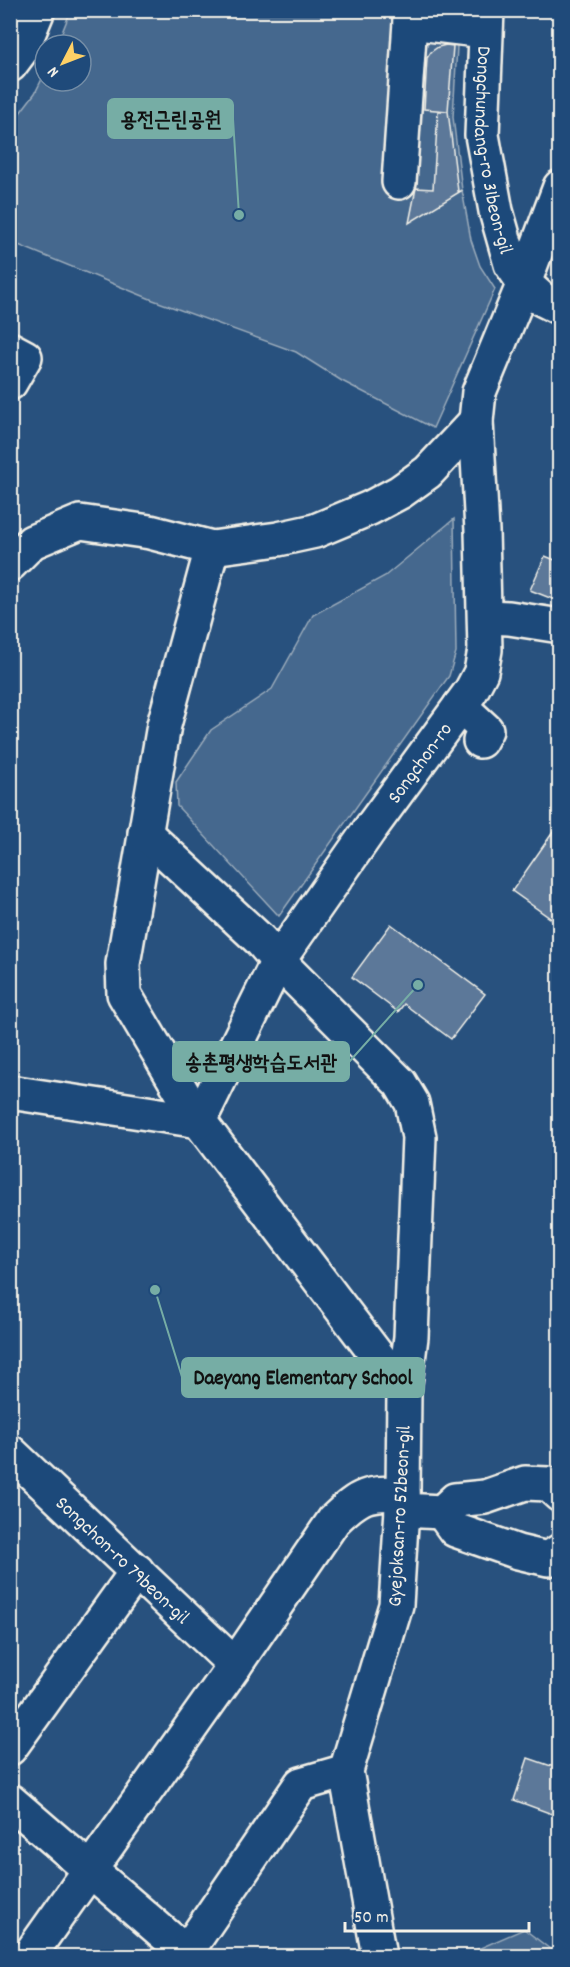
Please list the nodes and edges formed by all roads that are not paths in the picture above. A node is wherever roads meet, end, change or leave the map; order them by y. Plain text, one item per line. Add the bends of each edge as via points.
1 (38, 10) edge
2 (410, 16) edge
3 (486, 21) edge
4 (10, 65) edge
5 (399, 182) dead end
6 (560, 187) edge
7 (524, 282) junction
8 (560, 308) edge
9 (10, 349) edge
10 (10, 383) edge
11 (476, 421) junction
12 (212, 548) junction
13 (10, 564) edge
14 (484, 617) junction
15 (560, 626) edge
16 (460, 706) junction
17 (480, 741) dead end
18 (145, 833) junction
19 (278, 961) junction
20 (10, 1092) edge
21 (199, 1121) junction
22 (404, 1391) junction
23 (10, 1452) edge
24 (560, 1495) edge
25 (403, 1502) junction
26 (442, 1512) junction
27 (560, 1551) edge
28 (138, 1571) junction
29 (235, 1665) junction
30 (10, 1748) edge
31 (346, 1771) junction
32 (10, 1801) edge
33 (90, 1870) junction
34 (10, 1951) edge
35 (188, 1955) edge
36 (18, 1956) edge
37 (29, 1956) edge
38 (379, 1956) edge

1 - 4 street via 22,49
2 - 3 street
2 - 5 street
3 - 7 street, Dongchundang-ro 31beon-gil via 482,135 506,249
6 - 7 street, Songchon-ro
7 - 8 street, Dongchundang-ro 31beon-gil via 542,299
7 - 11 street, Songchon-ro via 479,392
9 - 10 street via 25,357
11 - 12 street via 428,472 370,508 315,531
11 - 14 street, Songchon-ro
12 - 13 street via 150,532 80,522 32,542
12 - 18 street via 164,725
14 - 15 street
14 - 16 street, Songchon-ro via 481,672
16 - 17 street via 486,730
16 - 19 street, Songchon-ro
18 - 19 street, Gyejoksan-ro 52beon-gil
18 - 21 street via 123,964 124,994
19 - 21 street, Songchon-ro
19 - 22 street, Gyejoksan-ro 52beon-gil via 400,1083 412,1103 419,1137 411,1337
20 - 21 street
21 - 22 street
22 - 25 street, Gyejoksan-ro 52beon-gil
23 - 28 street, Songchon-ro 79beon-gil
24 - 26 street via 548,1484 525,1483 485,1497 454,1500
25 - 26 street
25 - 29 street via 372,1493 334,1520
25 - 31 street, Gyejoksan-ro 52beon-gil via 396,1605
26 - 27 street via 455,1530 518,1552 548,1559
28 - 29 street, Songchon-ro 79beon-gil
28 - 30 street
29 - 33 street
31 - 35 street via 301,1784
31 - 38 street, Gyejoksan-ro 52beon-gil
32 - 33 street
33 - 35 street
33 - 37 street
34 - 36 street

